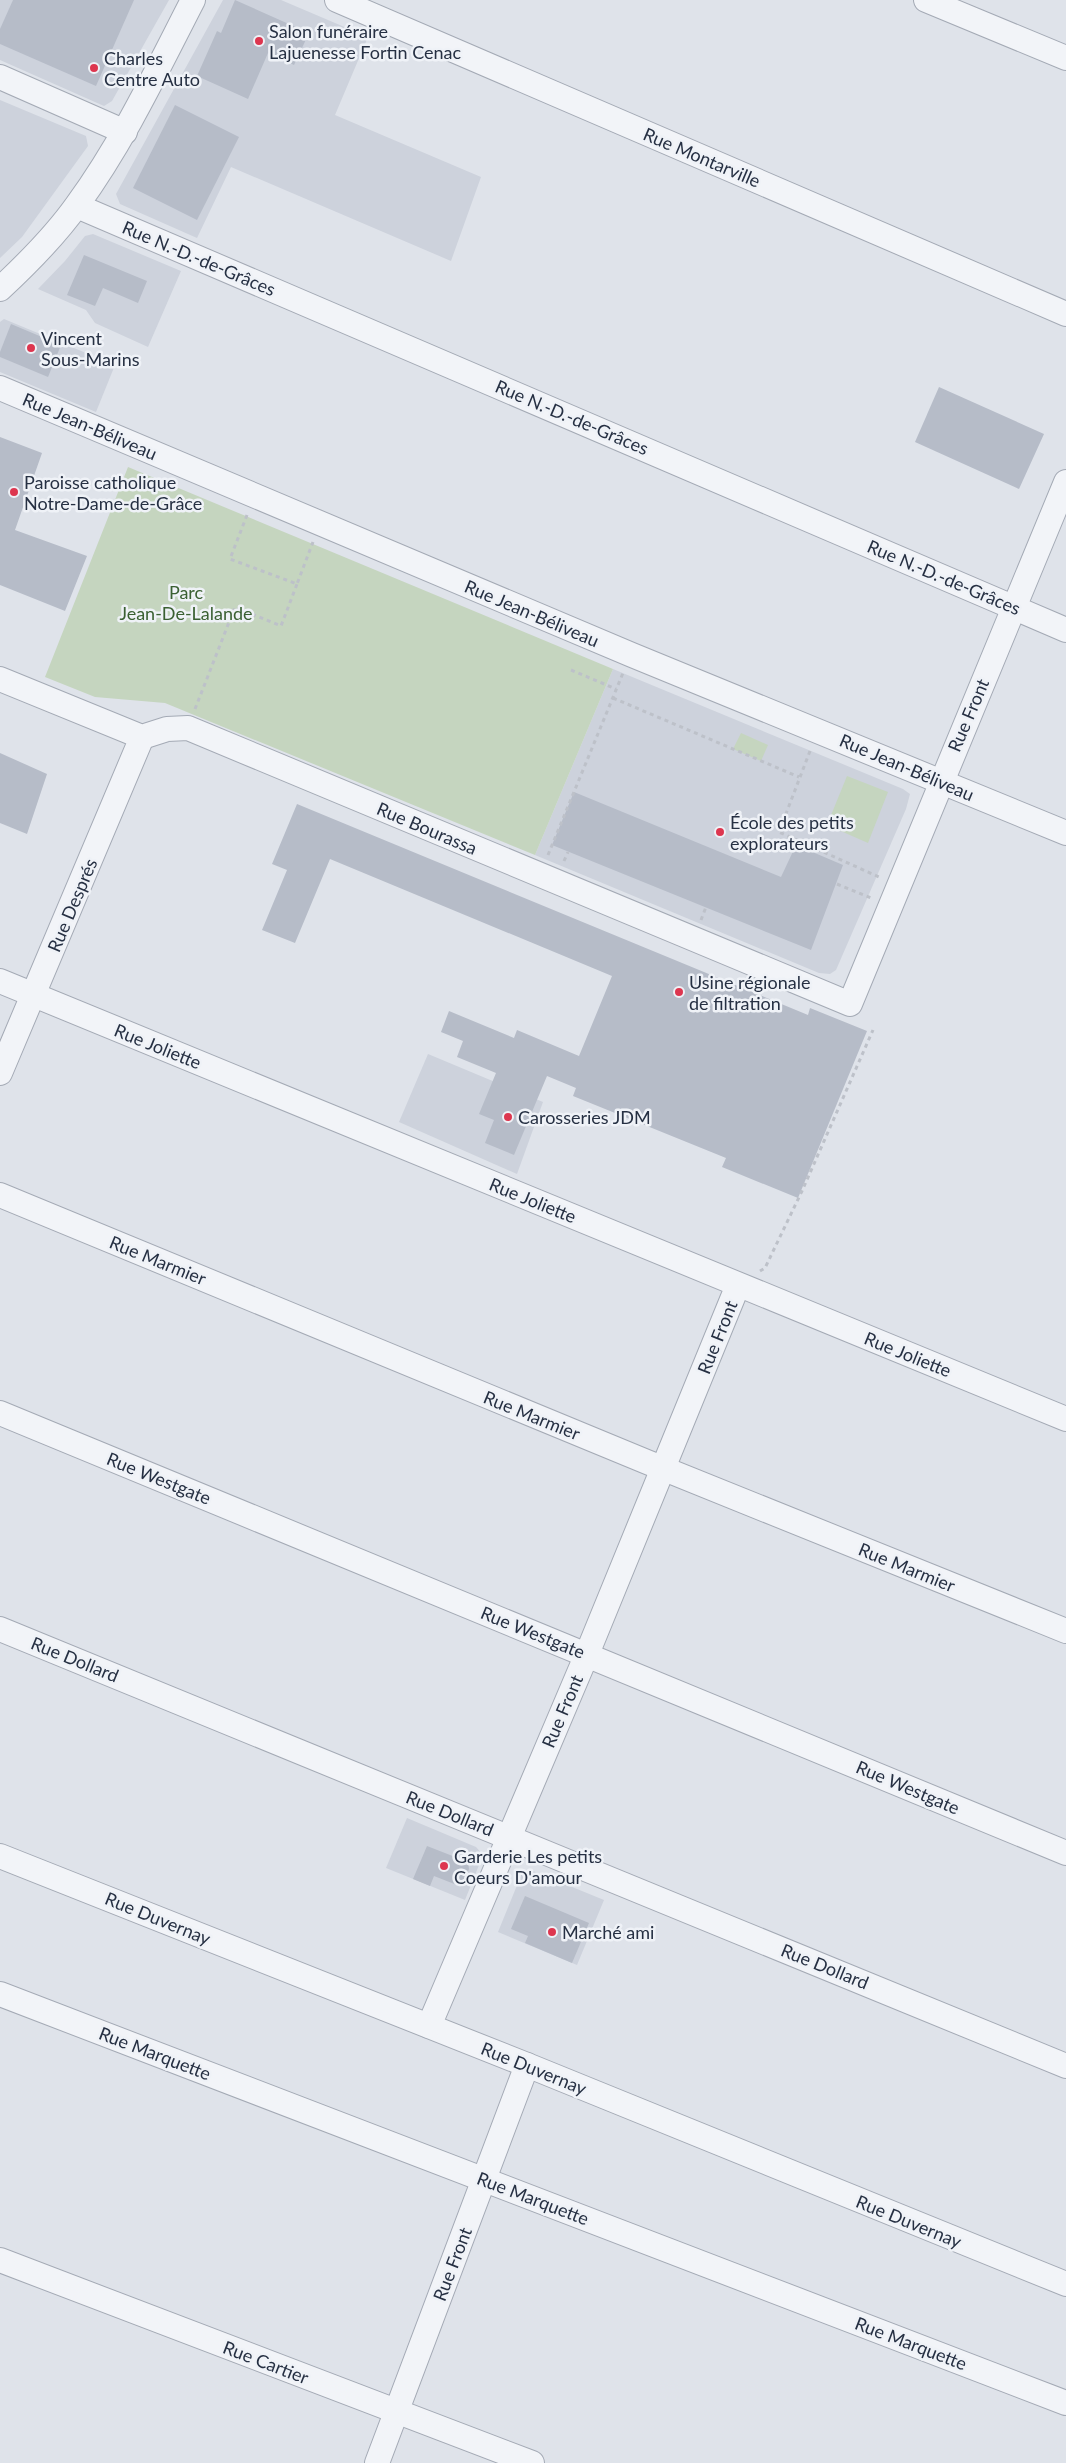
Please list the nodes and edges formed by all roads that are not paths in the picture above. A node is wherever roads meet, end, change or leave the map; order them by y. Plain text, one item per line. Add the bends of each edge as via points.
1 (193, 0) edge
2 (337, 0) edge
3 (926, 0) edge
4 (1066, 58) edge
5 (0, 77) edge
6 (125, 132) junction
7 (77, 206) junction
8 (0, 290) edge
9 (1066, 314) edge
10 (0, 388) edge
11 (1066, 482) edge
12 (1014, 607) junction
13 (1066, 630) edge
14 (0, 679) edge
15 (142, 736) junction
16 (941, 781) junction
17 (1066, 834) edge
18 (0, 981) edge
19 (33, 995) junction
20 (850, 1004) joint
21 (0, 1072) edge
22 (0, 1195) edge
23 (738, 1285) junction
24 (0, 1413) edge
25 (1066, 1419) edge
26 (663, 1468) junction
27 (0, 1629) edge
28 (1066, 1631) edge
29 (587, 1654) junction
30 (508, 1837) junction
31 (1066, 1853) edge
32 (0, 1856) edge
33 (0, 1994) edge
34 (429, 2026) junction
35 (527, 2065) junction
36 (1066, 2066) edge
37 (484, 2179) junction
38 (0, 2260) edge
39 (1066, 2284) edge
40 (1066, 2403) edge
41 (396, 2411) junction
42 (377, 2463) edge
43 (532, 2463) edge

1 - 6 street
2 - 9 street, Rue Montarville
3 - 4 street
5 - 6 street
6 - 7 street
7 - 8 street via 37,254
7 - 12 street, Rue N.-D.-de-Grâces
10 - 16 street, Rue Jean-Béliveau via 613,647
11 - 12 street, Rue Front
12 - 13 street, Rue N.-D.-de-Grâces
12 - 16 street, Rue Front
14 - 15 street
15 - 19 street, Rue Després
15 - 20 street, Rue Bourassa via 188,728
16 - 17 street, Rue Jean-Béliveau
16 - 20 street, Rue Front
18 - 19 street, Rue Joliette
19 - 21 street, Rue Després
19 - 23 street, Rue Joliette
22 - 26 street, Rue Marmier
23 - 25 street, Rue Joliette
23 - 26 street, Rue Front
24 - 29 street, Rue Westgate
26 - 28 street, Rue Marmier
26 - 29 street, Rue Front
27 - 30 street, Rue Dollard
29 - 30 street, Rue Front
29 - 31 street, Rue Westgate
30 - 34 street, Rue Front
30 - 36 street, Rue Dollard
32 - 34 street, Rue Duvernay
33 - 37 street, Rue Marquette
34 - 35 street, Rue Duvernay
35 - 37 street, Rue Front
35 - 39 street, Rue Duvernay
37 - 40 street, Rue Marquette
37 - 41 street, Rue Front
38 - 41 street, Rue Cartier
41 - 42 street, Rue Front
41 - 43 street, Rue Cartier

